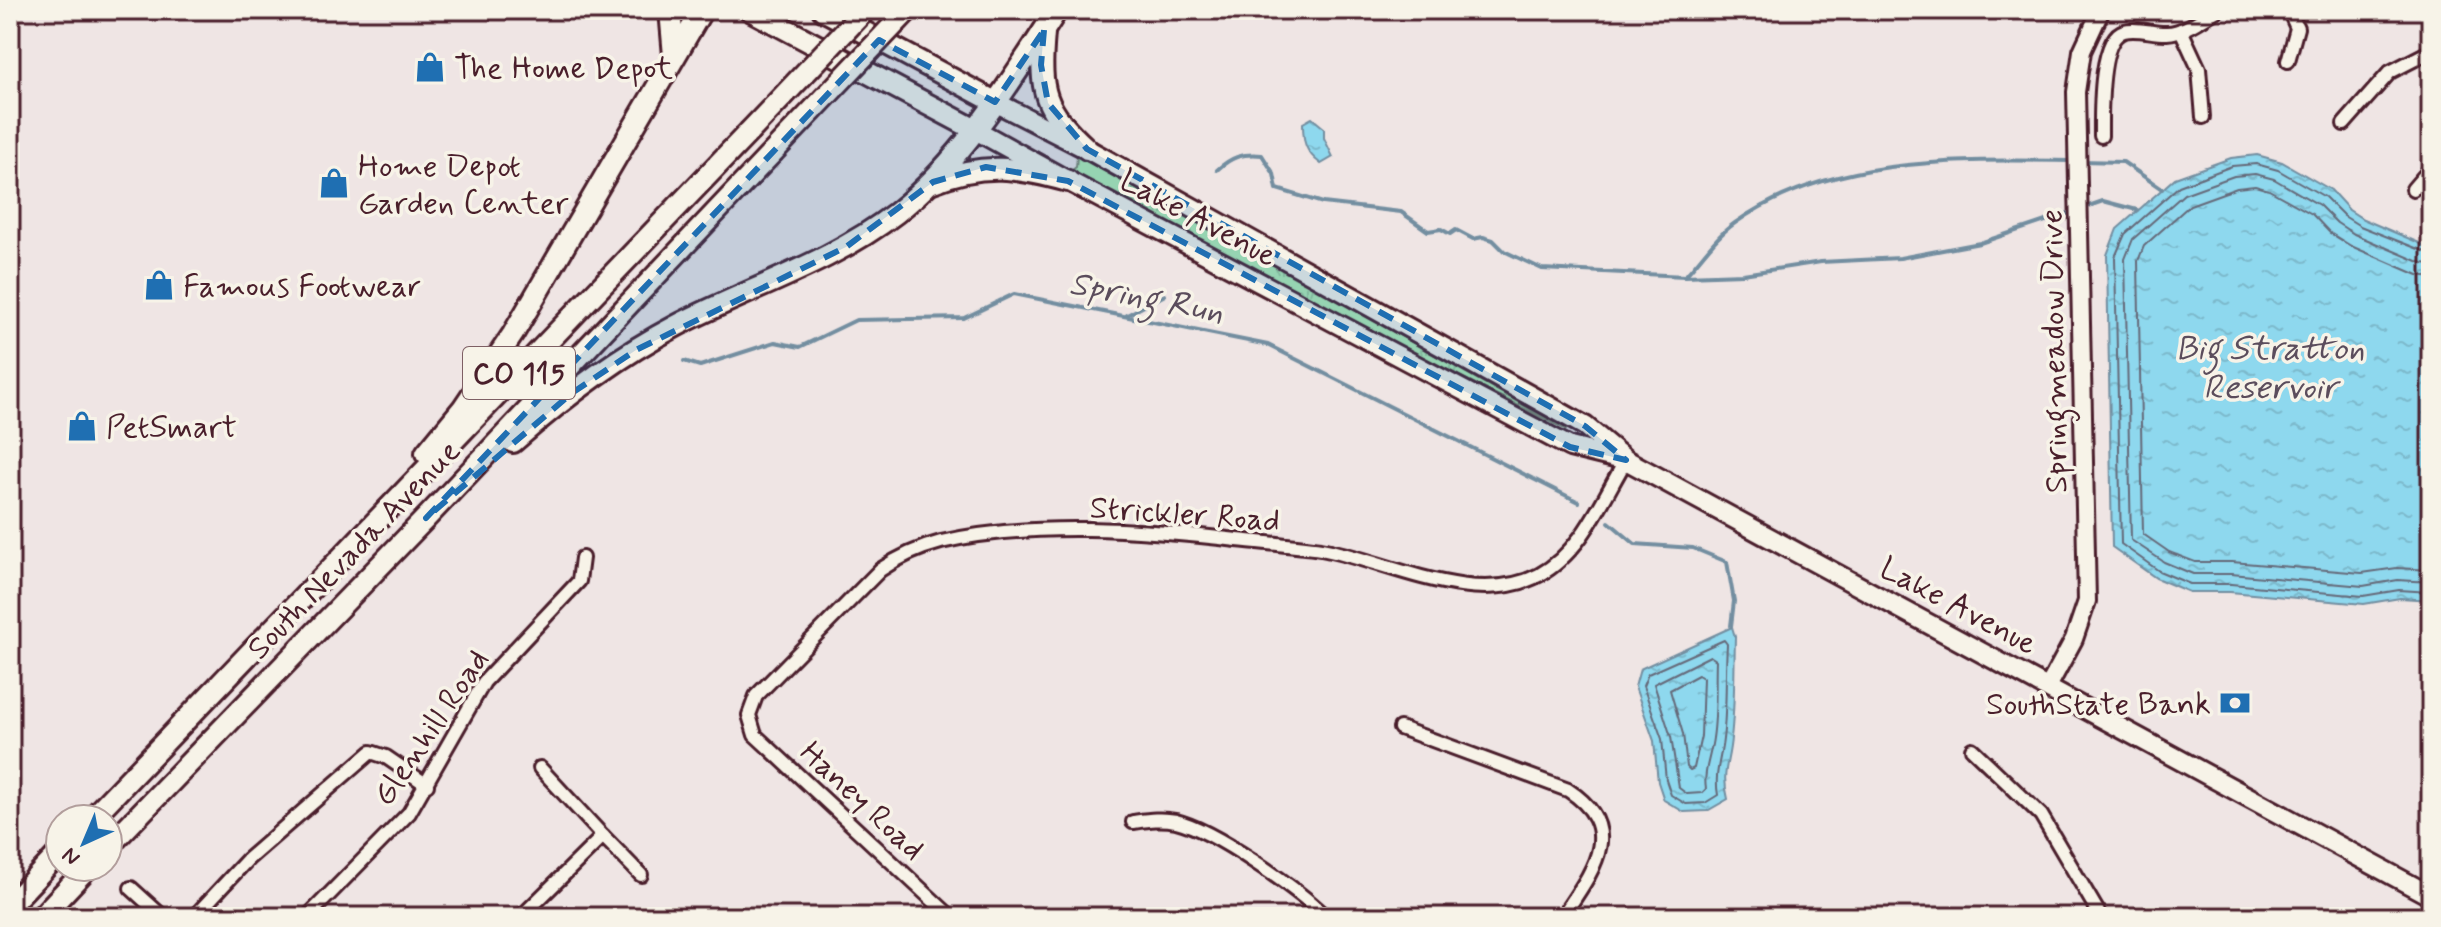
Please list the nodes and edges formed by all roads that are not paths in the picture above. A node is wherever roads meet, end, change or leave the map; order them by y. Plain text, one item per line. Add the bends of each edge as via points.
1 (670, 10) edge
2 (702, 10) edge
3 (750, 10) edge
4 (823, 10) edge
5 (865, 10) edge
6 (908, 10) edge
7 (1057, 10) edge
8 (2101, 10) edge
9 (2218, 10) edge
10 (2289, 10) edge
11 (1044, 30) junction
12 (2181, 30) junction
13 (2431, 51) edge
14 (674, 56) junction
15 (2288, 61) dead end
16 (995, 102) junction
17 (2203, 117) dead end
18 (2344, 124) dead end
19 (974, 129) junction
20 (2101, 136) dead end
21 (1087, 149) junction
22 (2431, 168) edge
23 (1068, 181) junction
24 (933, 182) junction
25 (2413, 189) dead end
26 (1626, 460) junction
27 (426, 518) junction
28 (582, 558) dead end
29 (288, 614) junction
30 (2048, 687) junction
31 (749, 715) joint
32 (1400, 728) dead end
33 (1972, 749) dead end
34 (540, 768) dead end
35 (427, 785) junction
36 (106, 803) edge
37 (1133, 822) dead end
38 (124, 830) edge
39 (603, 836) junction
40 (44, 869) edge
41 (641, 875) dead end
42 (73, 883) edge
43 (131, 888) dead end
44 (2431, 896) edge
45 (10, 905) edge
46 (41, 917) edge
47 (163, 917) edge
48 (194, 917) edge
49 (307, 917) edge
50 (521, 917) edge
51 (951, 917) edge
52 (1326, 917) edge
53 (1562, 917) edge
54 (2101, 917) edge

1 - 14 main road
2 - 14 main road
3 - 19 main road, Lake Avenue
4 - 16 main road, Lake Avenue
5 - 29 main road, South Nevada Avenue / CO 115, bridge
6 - 27 main road, South Nevada Avenue / CO 115, bridge
7 - 11 main road
8 - 30 street, Springmeadow Drive via 2082,51 2075,116 2087,601
9 - 12 street
10 - 15 street via 2297,28
11 - 16 main road
11 - 21 main road via 1041,65 1048,103
12 - 17 street via 2199,69
12 - 20 street via 2128,30 2117,35 2103,78
13 - 18 street via 2390,72
14 - 29 main road via 490,370
16 - 19 main road
16 - 21 main road, Lake Avenue
19 - 23 main road, Lake Avenue
19 - 24 main road
21 - 26 main road, Lake Avenue via 1585,426
22 - 25 street
23 - 24 main road via 1023,169 986,167
23 - 26 main road, Lake Avenue via 1570,447
24 - 27 main road via 846,247 636,350 572,393
26 - 30 main road, Lake Avenue
26 - 31 street, Strickler Road via 1573,547 1541,574 1506,585 1450,583 1320,549 1167,532 1047,531 941,542 880,570 756,696
27 - 38 main road, South Nevada Avenue / CO 115
28 - 35 street, Glenhill Road via 579,581 477,692
29 - 36 main road, South Nevada Avenue / CO 115
30 - 44 main road, Lake Avenue
31 - 51 street, Haney Road via 755,735
32 - 53 street via 1583,799 1599,832 1600,856
33 - 54 street via 2041,815
34 - 39 street
35 - 48 street via 371,752 258,849
35 - 49 street, Glenhill Road via 409,813
37 - 52 street via 1177,821 1203,832 1308,899
39 - 41 street
39 - 50 street
40 - 45 main road
42 - 46 main road
43 - 47 street

